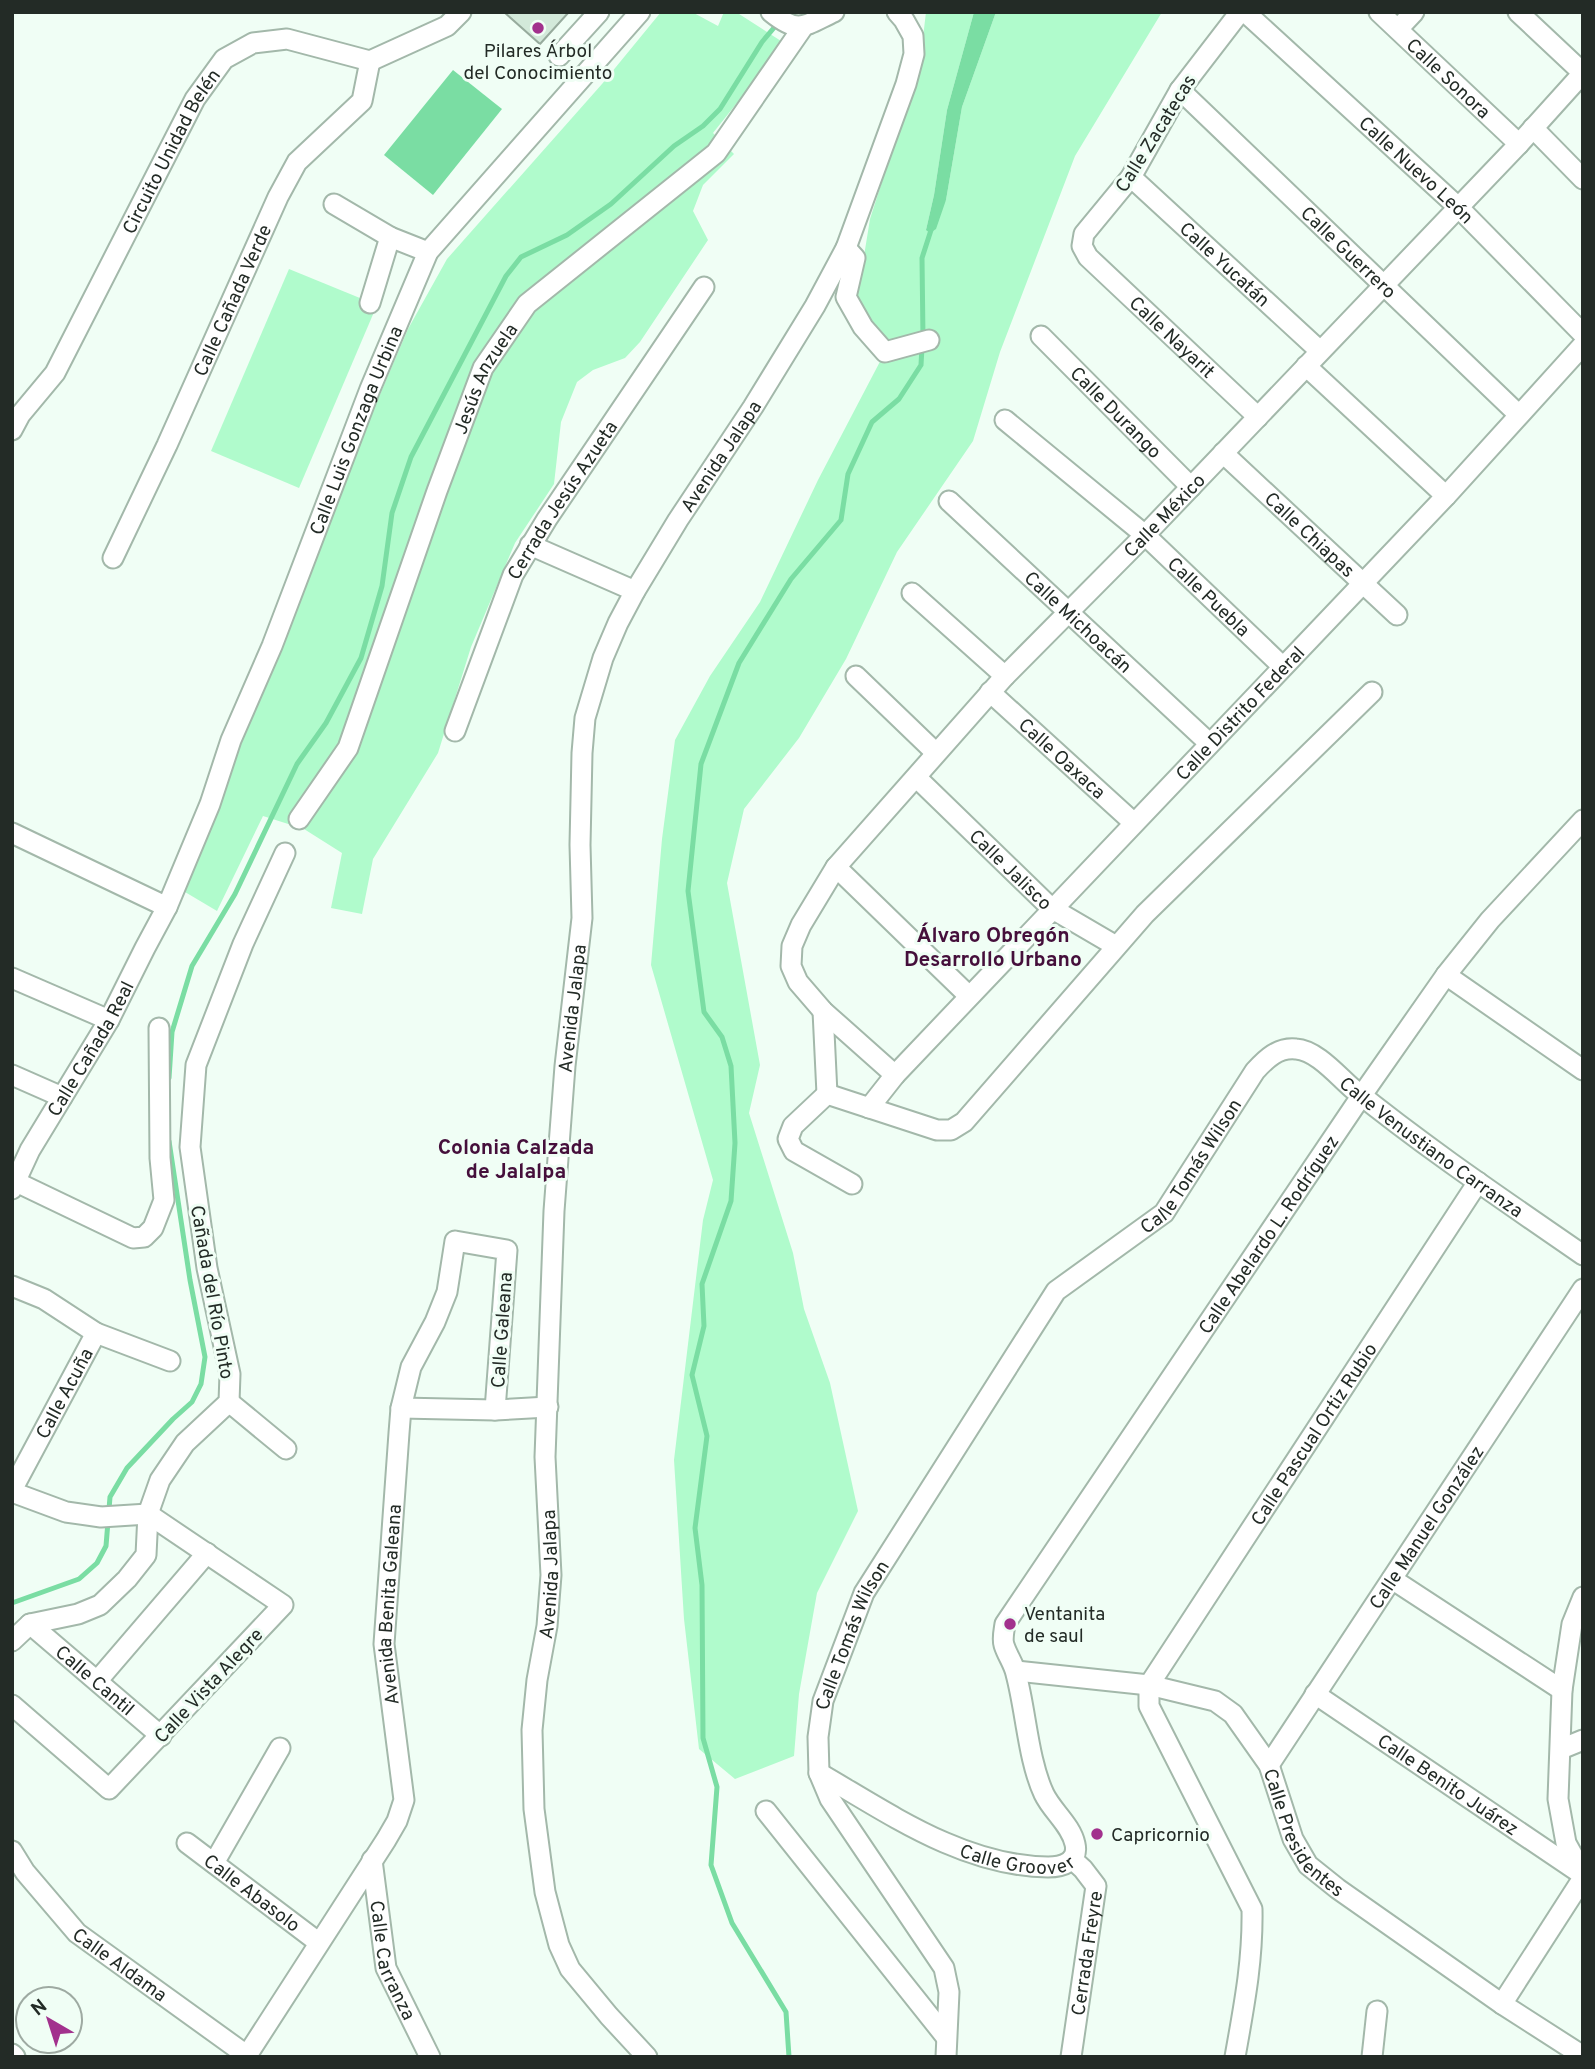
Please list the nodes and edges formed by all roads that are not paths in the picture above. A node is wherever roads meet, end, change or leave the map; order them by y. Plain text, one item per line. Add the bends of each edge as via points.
1 (461, 12) edge
2 (599, 12) edge
3 (640, 12) edge
4 (771, 12) edge
5 (834, 12) edge
6 (897, 12) edge
7 (1243, 12) edge
8 (1380, 12) edge
9 (1414, 12) edge
10 (1518, 12) edge
11 (795, 26) junction
12 (1398, 29) junction
13 (559, 56) dead end
14 (370, 61) junction
15 (1583, 73) edge
16 (1180, 90) junction
17 (1532, 128) junction
18 (1519, 144) junction
19 (1131, 177) junction
20 (1583, 179) edge
21 (334, 204) dead end
22 (1458, 207) junction
23 (390, 236) junction
24 (846, 248) junction
25 (428, 252) junction
26 (1088, 257) joint
27 (1383, 286) junction
28 (704, 287) dead end
29 (370, 303) dead end
30 (1583, 334) edge
31 (1041, 336) dead end
32 (929, 340) dead end
33 (1583, 345) edge
34 (1320, 351) junction
35 (1306, 366) junction
36 (1519, 415) junction
37 (1258, 417) junction
38 (1005, 420) dead end
39 (12, 430) edge
40 (1223, 453) junction
41 (1191, 486) junction
42 (1446, 496) junction
43 (949, 500) dead end
44 (1145, 535) junction
45 (530, 545) junction
46 (113, 558) dead end
47 (1360, 583) junction
48 (635, 591) junction
49 (912, 593) dead end
50 (1068, 611) junction
51 (1396, 615) dead end
52 (1282, 666) junction
53 (856, 676) dead end
54 (1005, 676) junction
55 (990, 692) junction
56 (1372, 692) dead end
57 (455, 731) dead end
58 (1209, 743) junction
59 (936, 752) junction
60 (917, 778) junction
61 (299, 819) dead end
62 (1583, 820) edge
63 (1133, 823) junction
64 (12, 833) edge
65 (285, 853) dead end
66 (836, 867) junction
67 (167, 908) junction
68 (1051, 908) junction
69 (1116, 946) junction
70 (1446, 975) junction
71 (12, 978) edge
72 (969, 996) junction
73 (823, 1011) junction
74 (109, 1020) junction
75 (159, 1028) dead end
76 (1280, 1051) joint
77 (1581, 1066) edge
78 (12, 1075) edge
79 (895, 1075) junction
80 (827, 1094) junction
81 (1362, 1095) junction
82 (62, 1097) junction
83 (869, 1108) junction
84 (1478, 1182) junction
85 (13, 1184) edge
86 (852, 1184) dead end
87 (507, 1250) joint
88 (1583, 1255) edge
89 (12, 1286) edge
90 (1583, 1289) edge
91 (96, 1333) junction
92 (170, 1361) dead end
93 (229, 1402) junction
94 (548, 1406) junction
95 (401, 1408) junction
96 (495, 1410) junction
97 (286, 1449) dead end
98 (12, 1491) edge
99 (147, 1514) junction
100 (206, 1553) junction
101 (1392, 1579) junction
102 (1583, 1598) edge
103 (30, 1624) junction
104 (12, 1641) edge
105 (1016, 1671) junction
106 (98, 1680) junction
107 (1149, 1685) junction
108 (1562, 1690) junction
109 (1314, 1693) junction
110 (12, 1705) edge
111 (161, 1736) junction
112 (1583, 1740) edge
113 (280, 1748) dead end
114 (1561, 1749) junction
115 (1269, 1765) junction
116 (819, 1773) junction
117 (766, 1811) dead end
118 (187, 1843) dead end
119 (12, 1851) edge
120 (372, 1860) junction
121 (1072, 1860) junction
122 (214, 1863) junction
123 (1583, 1875) edge
124 (318, 1942) junction
125 (1502, 2004) junction
126 (1377, 2011) dead end
127 (946, 2047) edge
128 (247, 2056) edge
129 (1583, 2056) edge
130 (430, 2057) edge
131 (647, 2057) edge
132 (1071, 2057) edge
133 (1235, 2057) edge
134 (1372, 2057) edge

1 - 14 street via 447,26
2 - 13 street
3 - 25 street, Calle Luis Gonzaga Urbina
4 - 11 street
5 - 11 street
6 - 24 street, Avenida Jalapa via 913,36 914,54
7 - 16 street, Calle Zacatecas
7 - 22 street, Calle Nuevo León
8 - 12 street, Calle Sonora
9 - 12 street
10 - 15 street
11 - 61 street, Jesús Anzuela via 716,153 527,304 483,368 348,748
12 - 18 street, Calle Sonora
14 - 39 street, Circuito Unidad Belén via 287,39 253,43 224,58 195,99 55,373
14 - 46 street, Calle Cañada Verde via 362,101 297,162 278,197
15 - 17 street, Calle México
16 - 19 street, Calle Zacatecas
16 - 27 street, Calle Guerrero
17 - 18 street, Calle México
17 - 20 street
18 - 22 street, Calle México
19 - 26 street, Calle Zacatecas via 1084,234 1082,246
19 - 34 street, Calle Yucatán
21 - 23 street
22 - 27 street, Calle México
22 - 30 street, Calle Nuevo León
23 - 25 street
23 - 29 street
24 - 32 street via 855,258 846,297 885,352
24 - 48 street, Avenida Jalapa via 753,407
25 - 67 street, Calle Luis Gonzaga Urbina
26 - 37 street, Calle Nayarit
27 - 34 street, Calle México
27 - 36 street, Calle Guerrero
28 - 45 street, Cerrada Jesús Azueta
31 - 41 street, Calle Durango
33 - 36 street, Calle Distrito Federal
34 - 35 street, Calle México
35 - 37 street, Calle México
35 - 42 street
36 - 42 street, Calle Distrito Federal
37 - 40 street, Calle México
38 - 44 street, Calle Puebla
40 - 41 street, Calle México
40 - 47 street, Calle Chiapas
41 - 44 street, Calle México
42 - 47 street, Calle Distrito Federal
43 - 50 street, Calle Michoacán
44 - 50 street, Calle México
44 - 52 street, Calle Puebla
45 - 48 street
45 - 57 street, Cerrada Jesús Azueta via 513,575
47 - 51 street, Calle Chiapas
47 - 52 street, Calle Distrito Federal
48 - 94 street, Avenida Jalapa via 603,658 585,718 582,918 554,1211
49 - 54 street
50 - 54 street, Calle México
50 - 58 street, Calle Michoacán
52 - 58 street, Calle Distrito Federal
53 - 59 street
54 - 55 street, Calle México
55 - 59 street, Calle México
55 - 63 street, Calle Oaxaca
56 - 69 street
58 - 63 street, Calle Distrito Federal
59 - 60 street, Calle México
60 - 66 street, Calle México
60 - 68 street, Calle Jalisco
62 - 70 street, Calle Abelardo L. Rodríguez
63 - 68 street, Calle Distrito Federal
64 - 67 street
65 - 93 street, Cañada del Río Pinto via 243,944 196,1065 190,1147 207,1268 230,1374
66 - 72 street
66 - 73 street, Calle México via 792,946 791,966 798,982
67 - 74 street, Calle Cañada Real
68 - 69 street, Calle Jalisco
68 - 72 street, Calle Distrito Federal
69 - 83 street via 964,1122 951,1130 937,1130
70 - 77 street
70 - 81 street, Calle Abelardo L. Rodríguez
71 - 74 street
72 - 79 street, Calle Distrito Federal
73 - 79 street
73 - 80 street
74 - 82 street, Calle Cañada Real
75 - 85 street via 164,1200 153,1228 144,1237 133,1238
76 - 81 street, Calle Venustiano Carranza via 1297,1048 1314,1056
76 - 116 street, Calle Tomás Wilson via 1255,1071 1164,1213 1056,1291 863,1593 823,1701
78 - 82 street
79 - 83 street, Calle Distrito Federal
80 - 83 street
80 - 86 street via 793,1126 788,1139 794,1151
81 - 84 street, Calle Venustiano Carranza
81 - 105 street, Calle Abelardo L. Rodríguez via 1005,1624 1003,1643
82 - 85 street, Calle Cañada Real
84 - 88 street, Calle Venustiano Carranza
84 - 107 street, Calle Pascual Ortiz Rubio
87 - 95 street, Avenida Benita Galeana via 455,1241 447,1292 411,1367
87 - 96 street, Calle Galeana
89 - 91 street via 44,1299
90 - 101 street, Calle Manuel González
91 - 92 street
91 - 98 street, Calle Acuña
93 - 97 street
93 - 99 street, Cañada del Río Pinto via 185,1443 160,1480
94 - 96 street
94 - 131 street, Avenida Jalapa via 545,1472 551,1574 532,1730 534,1809 545,1892 569,1969
95 - 96 street
95 - 120 street, Avenida Benita Galeana via 384,1644 404,1800 397,1821
98 - 99 street via 59,1510 101,1517
99 - 100 street, Calle Vista Alegre
99 - 103 street, Cañada del Río Pinto via 146,1555 100,1605
100 - 106 street
100 - 111 street, Calle Vista Alegre via 283,1605
101 - 108 street
101 - 109 street, Calle Manuel González
102 - 108 street via 1572,1624
103 - 104 street
103 - 106 street, Calle Cantil
105 - 107 street, Calle Presidentes
105 - 121 street, Calle Groover via 1036,1769 1044,1795 1076,1846
106 - 111 street, Calle Cantil
107 - 115 street, Calle Presidentes via 1215,1700 1233,1714
107 - 133 street via 1149,1706 1252,1909 1249,1987
108 - 114 street
109 - 115 street, Calle Manuel González
109 - 123 street, Calle Benito Juárez
110 - 111 street, Calle Vista Alegre via 109,1788
112 - 114 street
113 - 122 street
114 - 123 street via 1558,1799 1566,1843
115 - 125 street, Calle Presidentes via 1293,1839 1308,1865
116 - 121 street, Calle Groover via 956,1848 1029,1867 1062,1867
116 - 127 street, Calle Tomás Wilson via 830,1800 944,1968 949,1992
117 - 127 street, Calle Tomás Wilson
118 - 122 street, Calle Abasolo
119 - 128 street, Calle Aldama via 77,1933
120 - 124 street, Avenida Benita Galeana
120 - 130 street, Calle Carranza via 386,1968
121 - 132 street, Cerrada Freyre via 1096,1886
122 - 124 street, Calle Abasolo
123 - 125 street
124 - 128 street, Avenida Benita Galeana
125 - 129 street, Calle Presidentes
126 - 134 street

